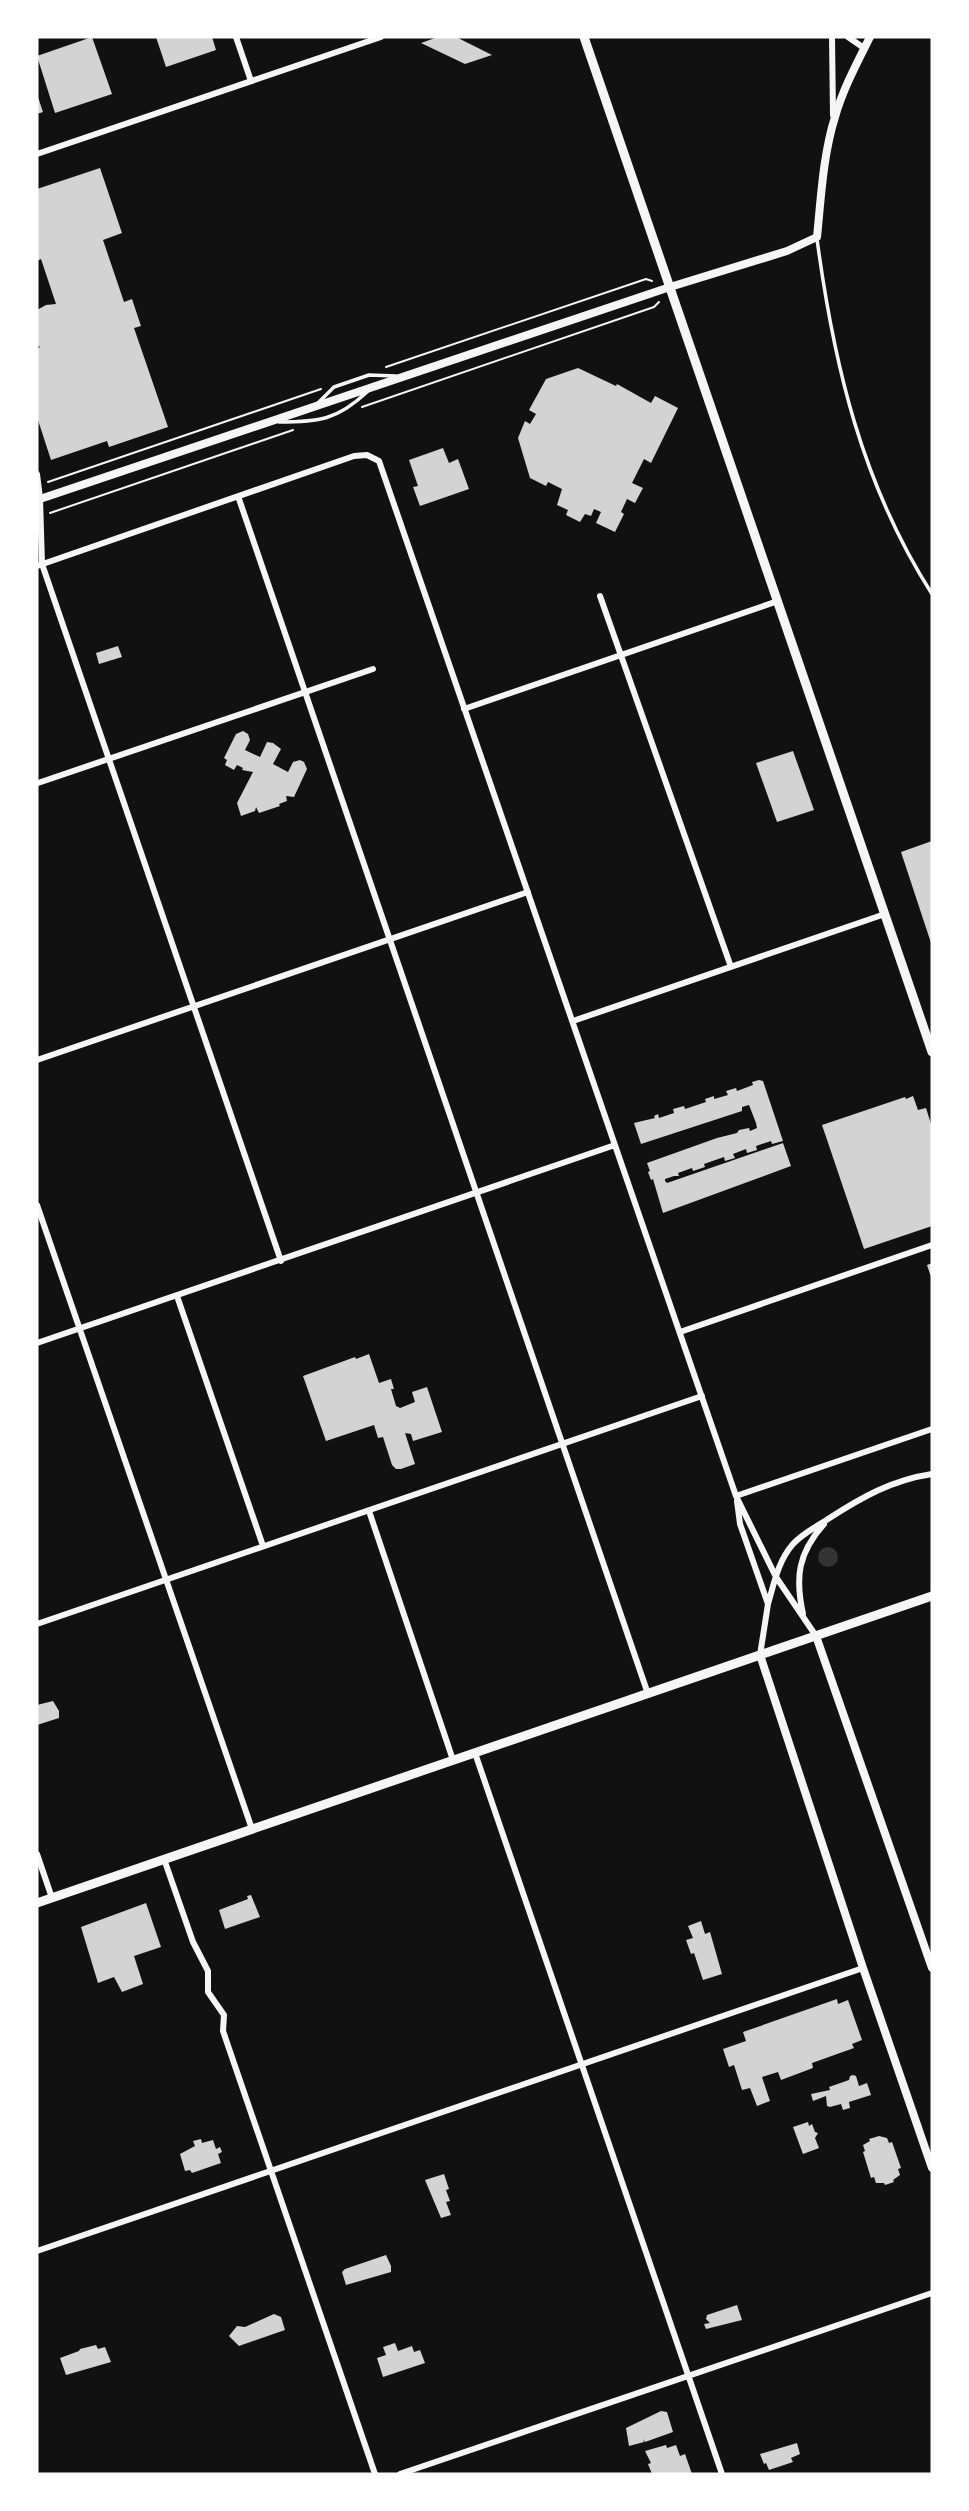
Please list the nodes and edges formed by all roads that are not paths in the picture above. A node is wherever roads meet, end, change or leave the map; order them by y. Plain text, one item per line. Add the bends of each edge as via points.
1 (236, 37) edge
2 (381, 37) edge
3 (584, 37) edge
4 (832, 37) edge
5 (848, 37) edge
6 (870, 37) edge
7 (864, 48) junction
8 (251, 81) junction
9 (834, 120) junction
10 (37, 155) edge
11 (817, 237) junction
12 (670, 287) junction
13 (405, 376) junction
14 (373, 387) junction
15 (316, 406) junction
16 (270, 422) junction
17 (37, 474) edge
18 (237, 496) junction
19 (38, 499) edge
20 (39, 565) edge
21 (932, 593) edge
22 (600, 596) dead end
23 (778, 601) junction
24 (621, 654) junction
25 (373, 669) dead end
26 (304, 693) junction
27 (464, 709) junction
28 (109, 759) junction
29 (38, 783) edge
30 (528, 892) junction
31 (885, 914) junction
32 (390, 940) junction
33 (730, 967) junction
34 (194, 1006) junction
35 (572, 1021) junction
36 (932, 1052) edge
37 (37, 1060) edge
38 (615, 1145) junction
39 (477, 1193) junction
40 (37, 1205) edge
41 (932, 1245) edge
42 (281, 1261) junction
43 (177, 1296) junction
44 (80, 1329) junction
45 (680, 1332) junction
46 (37, 1343) edge
47 (702, 1396) junction
48 (932, 1429) edge
49 (563, 1445) junction
50 (932, 1474) edge
51 (736, 1496) junction
52 (369, 1511) junction
53 (827, 1520) junction
54 (263, 1546) junction
55 (776, 1577) junction
56 (166, 1580) junction
57 (932, 1596) edge
58 (768, 1604) junction
59 (803, 1615) junction
60 (37, 1624) edge
61 (816, 1636) junction
62 (760, 1655) junction
63 (648, 1694) junction
64 (475, 1753) junction
65 (453, 1760) junction
66 (252, 1829) junction
67 (37, 1854) edge
68 (164, 1858) junction
69 (52, 1898) junction
70 (37, 1903) edge
71 (929, 1948) edge
72 (863, 1968) junction
73 (932, 1968) edge
74 (582, 2064) junction
75 (932, 2168) edge
76 (271, 2171) junction
77 (37, 2251) edge
78 (932, 2293) edge
79 (689, 2376) junction
80 (375, 2474) edge
81 (400, 2474) edge
82 (722, 2474) edge

1 - 8 street
2 - 8 street
3 - 12 main road
4 - 9 street
5 - 7 street
6 - 7 street
7 - 9 street
8 - 10 street
9 - 11 street
11 - 12 street via 788,251
11 - 21 lane via 827,310 849,409 890,514
12 - 13 street
12 - 23 main road
13 - 14 street
13 - 15 lane via 369,375 334,387
14 - 15 street
14 - 16 lane via 337,414 313,422
15 - 16 street
16 - 19 street
17 - 19 street
18 - 20 street
18 - 26 street
18 - 27 street via 356,455 379,461
19 - 20 street
20 - 28 street
22 - 24 street
23 - 24 street
23 - 31 main road
24 - 27 street
24 - 33 street
25 - 26 street
26 - 28 street
26 - 32 street
27 - 30 street
28 - 29 street
28 - 34 street
30 - 32 street
30 - 35 street
31 - 33 street
31 - 36 main road
32 - 34 street
32 - 39 street
33 - 35 street
34 - 37 street
34 - 42 street
35 - 38 street
38 - 39 street
38 - 45 street
39 - 42 street
39 - 49 street
40 - 44 street
41 - 45 street
42 - 43 street
43 - 44 street
43 - 54 street
44 - 46 street
44 - 56 street
45 - 47 street
47 - 49 street
47 - 51 street
48 - 51 street
49 - 52 street
49 - 63 street
50 - 53 street via 877,1489
51 - 55 street
51 - 58 street via 740,1524
52 - 54 street
52 - 65 street
53 - 55 street via 792,1545
53 - 59 street via 816,1532 797,1577
54 - 56 street
55 - 58 street
55 - 59 street
56 - 60 street
56 - 66 street
57 - 61 main road
58 - 62 street
59 - 61 street
61 - 62 main road
61 - 71 street
62 - 63 main road
62 - 72 street
63 - 64 main road
64 - 65 main road
64 - 74 street
65 - 66 main road
66 - 68 main road
67 - 69 street
68 - 69 main road
68 - 76 street via 208,1971 208,1992 224,2015 223,2031
69 - 70 main road
71 - 73 street
72 - 74 street
72 - 75 street
74 - 76 street
74 - 79 street
76 - 77 street
76 - 80 street
78 - 79 street
79 - 81 street
79 - 82 street

